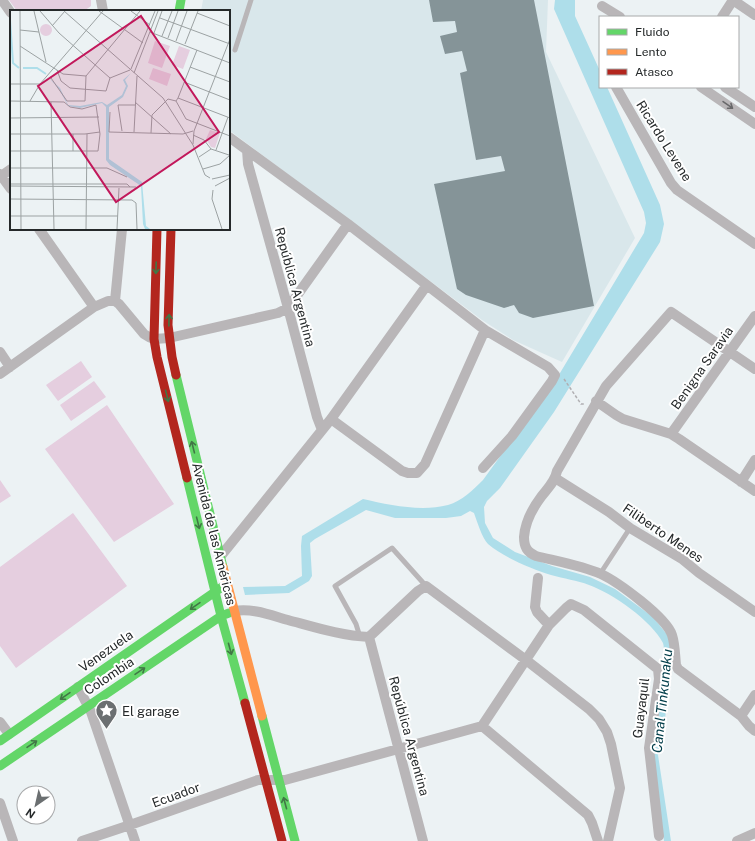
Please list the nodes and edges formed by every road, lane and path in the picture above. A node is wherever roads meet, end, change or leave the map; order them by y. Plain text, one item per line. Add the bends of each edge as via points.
1 (2, 0) edge
2 (101, 0) edge
3 (181, 0) edge
4 (251, 0) edge
5 (733, 0) edge
6 (602, 6) dead end
7 (103, 10) edge
8 (180, 10) edge
9 (10, 12) edge
10 (755, 15) edge
11 (618, 16) edge
12 (723, 16) edge
13 (235, 50) dead end
14 (617, 88) edge
15 (702, 88) edge
16 (726, 88) edge
17 (755, 108) edge
18 (755, 124) edge
19 (230, 139) edge
20 (247, 150) junction
21 (10, 170) edge
22 (1, 175) edge
23 (10, 188) edge
24 (348, 224) junction
25 (40, 230) edge
26 (122, 230) edge
27 (157, 230) edge
28 (171, 230) edge
29 (755, 244) edge
30 (427, 285) junction
31 (115, 301) junction
32 (94, 307) junction
33 (288, 308) junction
34 (755, 316) edge
35 (484, 330) junction
36 (169, 338) junction
37 (154, 339) junction
38 (729, 351) junction
39 (0, 352) edge
40 (10, 367) junction
41 (755, 369) edge
42 (0, 374) edge
43 (563, 376) dead end
44 (595, 403) junction
45 (331, 419) junction
46 (322, 430) junction
47 (671, 434) junction
48 (755, 460) edge
49 (483, 468) dead end
50 (555, 478) junction
51 (741, 482) junction
52 (755, 491) edge
53 (630, 528) junction
54 (220, 557) junction
55 (600, 574) junction
56 (538, 578) dead end
57 (227, 583) junction
58 (426, 586) junction
59 (215, 592) junction
60 (234, 611) junction
61 (755, 612) edge
62 (221, 616) junction
63 (549, 625) junction
64 (365, 637) junction
65 (526, 660) junction
66 (78, 687) junction
67 (755, 695) edge
68 (88, 705) junction
69 (741, 716) junction
70 (0, 722) edge
71 (482, 726) junction
72 (755, 731) edge
73 (9, 734) junction
74 (0, 740) edge
75 (399, 750) junction
76 (0, 766) edge
77 (266, 780) junction
78 (279, 780) junction
79 (0, 803) edge
80 (130, 825) junction
81 (755, 833) edge
82 (658, 836) dead end
83 (13, 841) edge
84 (82, 841) edge
85 (135, 841) edge
86 (282, 841) edge
87 (295, 841) edge
88 (423, 841) edge
89 (598, 841) edge
90 (608, 841) edge
91 (737, 841) edge

1 - 9 street
2 - 7 street
3 - 8 main road
4 - 13 lane
5 - 10 street
5 - 12 street
6 - 11 street
14 - 29 street, Ricardo Levene via 677,190
15 -> 18 street
16 - 17 street
19 - 20 street
20 - 24 street
20 - 33 street, República Argentina via 248,164
21 - 22 street
22 - 23 street
24 - 30 street
24 - 33 street
25 - 32 street
26 - 31 street
27 -> 37 main road, Avenida de las Américas
36 -> 28 main road, Avenida de las Américas
30 - 35 street
30 - 45 street
31 - 32 street
31 - 37 street via 144,334
32 - 40 street
33 - 36 street via 278,313
33 - 46 street, República Argentina
34 - 38 street, Benigna Saravia
35 - 45 street via 425,464 417,473 402,471
35 - 49 street via 548,367 555,375 512,436
36 - 37 street
54 -> 36 main road, Avenida de las Américas
37 -> 59 main road, Avenida de las Américas
38 - 41 street
38 - 44 street via 671,312 606,386
38 - 47 street, Benigna Saravia
39 - 40 street
40 - 42 street
43 - 44 path via 581,404
44 - 47 street via 623,418
44 - 50 street
45 - 46 street
46 - 54 street
47 - 51 street
48 - 51 street
50 - 53 street, Filiberto Menes
50 - 55 street via 530,516 524,533 525,548 530,554
51 - 52 street
53 - 55 lane
53 - 61 street, Filiberto Menes via 682,559
54 - 57 main road, Avenida de las Américas
55 - 69 street via 611,579 668,626 678,669
56 - 63 street via 537,612
57 - 59 main road, Venezuela
57 - 60 main road, Avenida de las Américas
58 - 64 street
58 - 64 lane via 392,548 335,586
58 - 65 street
59 - 62 main road, Avenida de las Américas
59 -> 66 main road, Venezuela
60 - 62 main road, Colombia
60 - 64 street via 251,610 309,626
60 - 78 main road, Avenida de las Américas
68 -> 62 main road, Colombia
62 -> 77 main road, Avenida de las Américas
63 - 65 street
63 - 82 street, Guayaquil via 571,604 584,610 658,669 659,679 649,748
64 - 75 street, República Argentina
65 - 71 street
65 - 90 street via 589,709 607,732 620,788
66 - 68 street
66 -> 73 main road, Venezuela
67 - 69 street
76 -> 68 main road, Colombia
68 - 80 street
69 - 72 street
70 - 73 street
71 - 75 street, Ecuador
71 - 89 street via 588,815
73 - 74 main road, Venezuela
75 - 78 street, Ecuador
75 - 88 street, República Argentina
77 - 78 street, Ecuador
77 - 80 street, Ecuador via 258,780
77 - 86 main road, Avenida de las Américas
87 -> 78 main road, Avenida de las Américas
79 - 83 street
80 - 84 street, Ecuador
80 - 85 street
81 - 91 street

